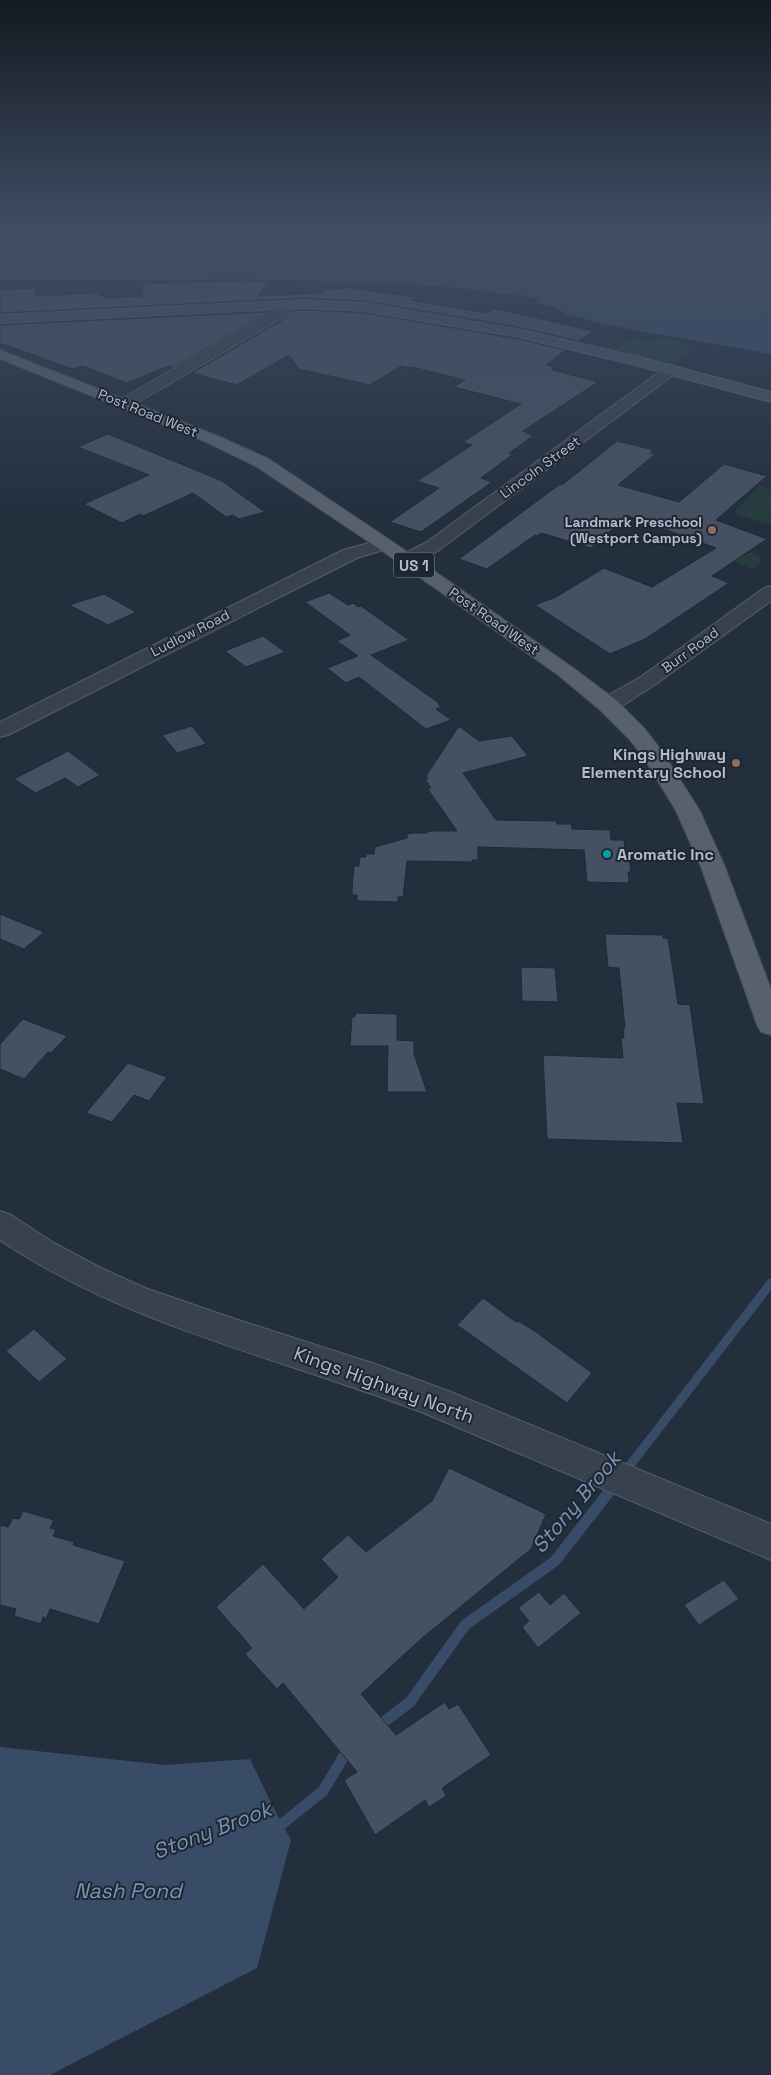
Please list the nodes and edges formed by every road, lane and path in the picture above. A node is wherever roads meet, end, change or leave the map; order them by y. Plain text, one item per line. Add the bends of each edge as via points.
1 (263, 323) edge
2 (464, 323) edge
3 (0, 354) edge
4 (671, 370) junction
5 (771, 397) edge
6 (124, 404) junction
7 (384, 544) junction
8 (407, 560) junction
9 (771, 592) edge
10 (608, 705) junction
11 (0, 730) edge
12 (771, 1025) edge
13 (0, 1224) edge
14 (771, 1542) edge

1 - 6 street
2 - 4 main road
3 - 6 main road, Post Road West / US 1
4 - 5 main road
4 - 8 street, Lincoln Street via 433,546
6 - 7 main road, Post Road West / US 1 via 218,441 263,463
7 - 8 main road, Post Road West / US 1
7 - 11 street, Ludlow Road via 350,554 294,581
8 - 10 main road, Post Road West / US 1
9 - 10 street, Burr Road via 649,680
10 - 12 main road, Post Road West / US 1 via 654,756 688,811 719,882
13 - 14 street, Kings Highway North via 57,1261 135,1299 201,1324 377,1379

